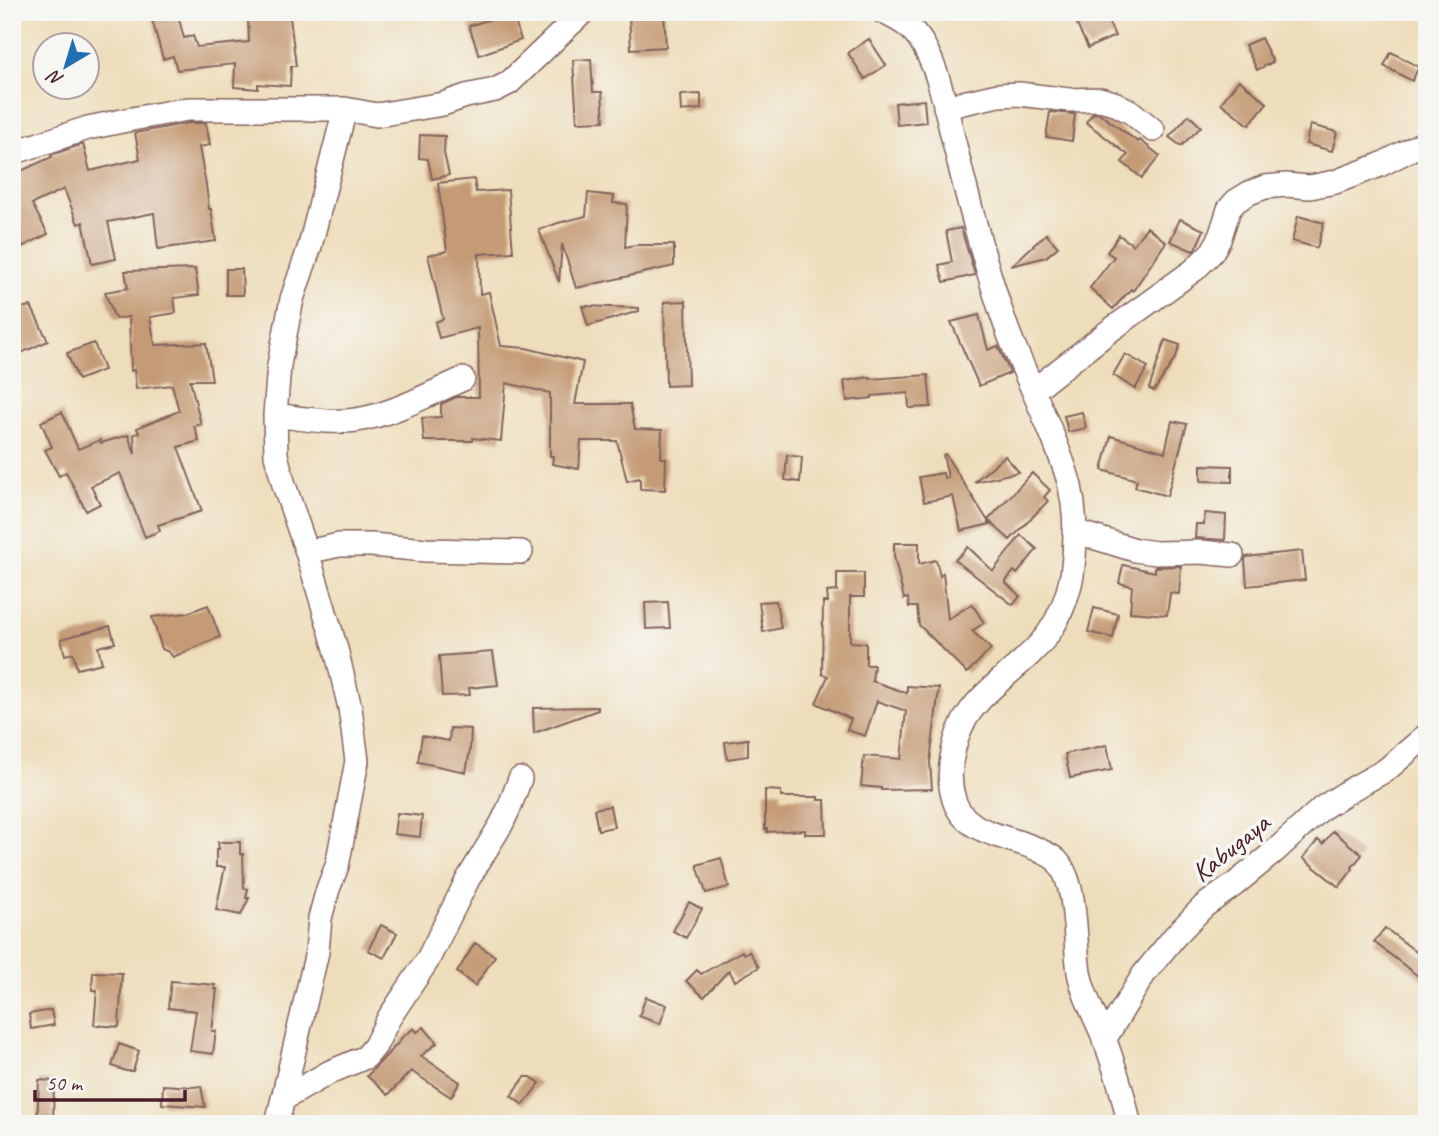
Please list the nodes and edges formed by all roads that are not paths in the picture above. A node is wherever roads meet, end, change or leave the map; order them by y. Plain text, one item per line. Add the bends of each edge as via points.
1 (583, 12) edge
2 (883, 12) edge
3 (945, 107) junction
4 (345, 109) junction
5 (1153, 130) dead end
6 (1427, 141) edge
7 (12, 153) edge
8 (463, 379) dead end
9 (1034, 390) junction
10 (275, 415) junction
11 (1074, 531) junction
12 (307, 552) junction
13 (520, 552) dead end
14 (1232, 555) dead end
15 (1427, 735) edge
16 (520, 779) dead end
17 (1104, 1040) junction
18 (283, 1099) junction
19 (277, 1124) edge
20 (1129, 1124) edge

1 - 4 street via 509,83 495,90 400,113 377,115
2 - 3 street via 914,31 938,77
3 - 5 street via 1019,94 1100,99 1131,112
3 - 9 street via 993,286
4 - 7 street via 188,109 88,128
4 - 10 street via 292,299
6 - 9 street via 1335,182 1265,187 1236,201 1212,252 1194,270
8 - 10 street via 406,406 366,418 342,421
9 - 11 street via 1069,484
10 - 12 street via 276,455
11 - 14 street via 1135,550
11 - 17 street via 1072,575 1060,613 1036,648 973,707 961,725 951,780 960,814 972,825 1055,858 1064,871 1071,888 1079,974
12 - 13 street via 339,545
12 - 18 street via 336,649 357,761
15 - 17 street, Kabugaya via 1386,770 1322,808 1204,906 1144,974
16 - 18 street via 502,823 428,961 375,1046 366,1057
17 - 20 street
18 - 19 street

